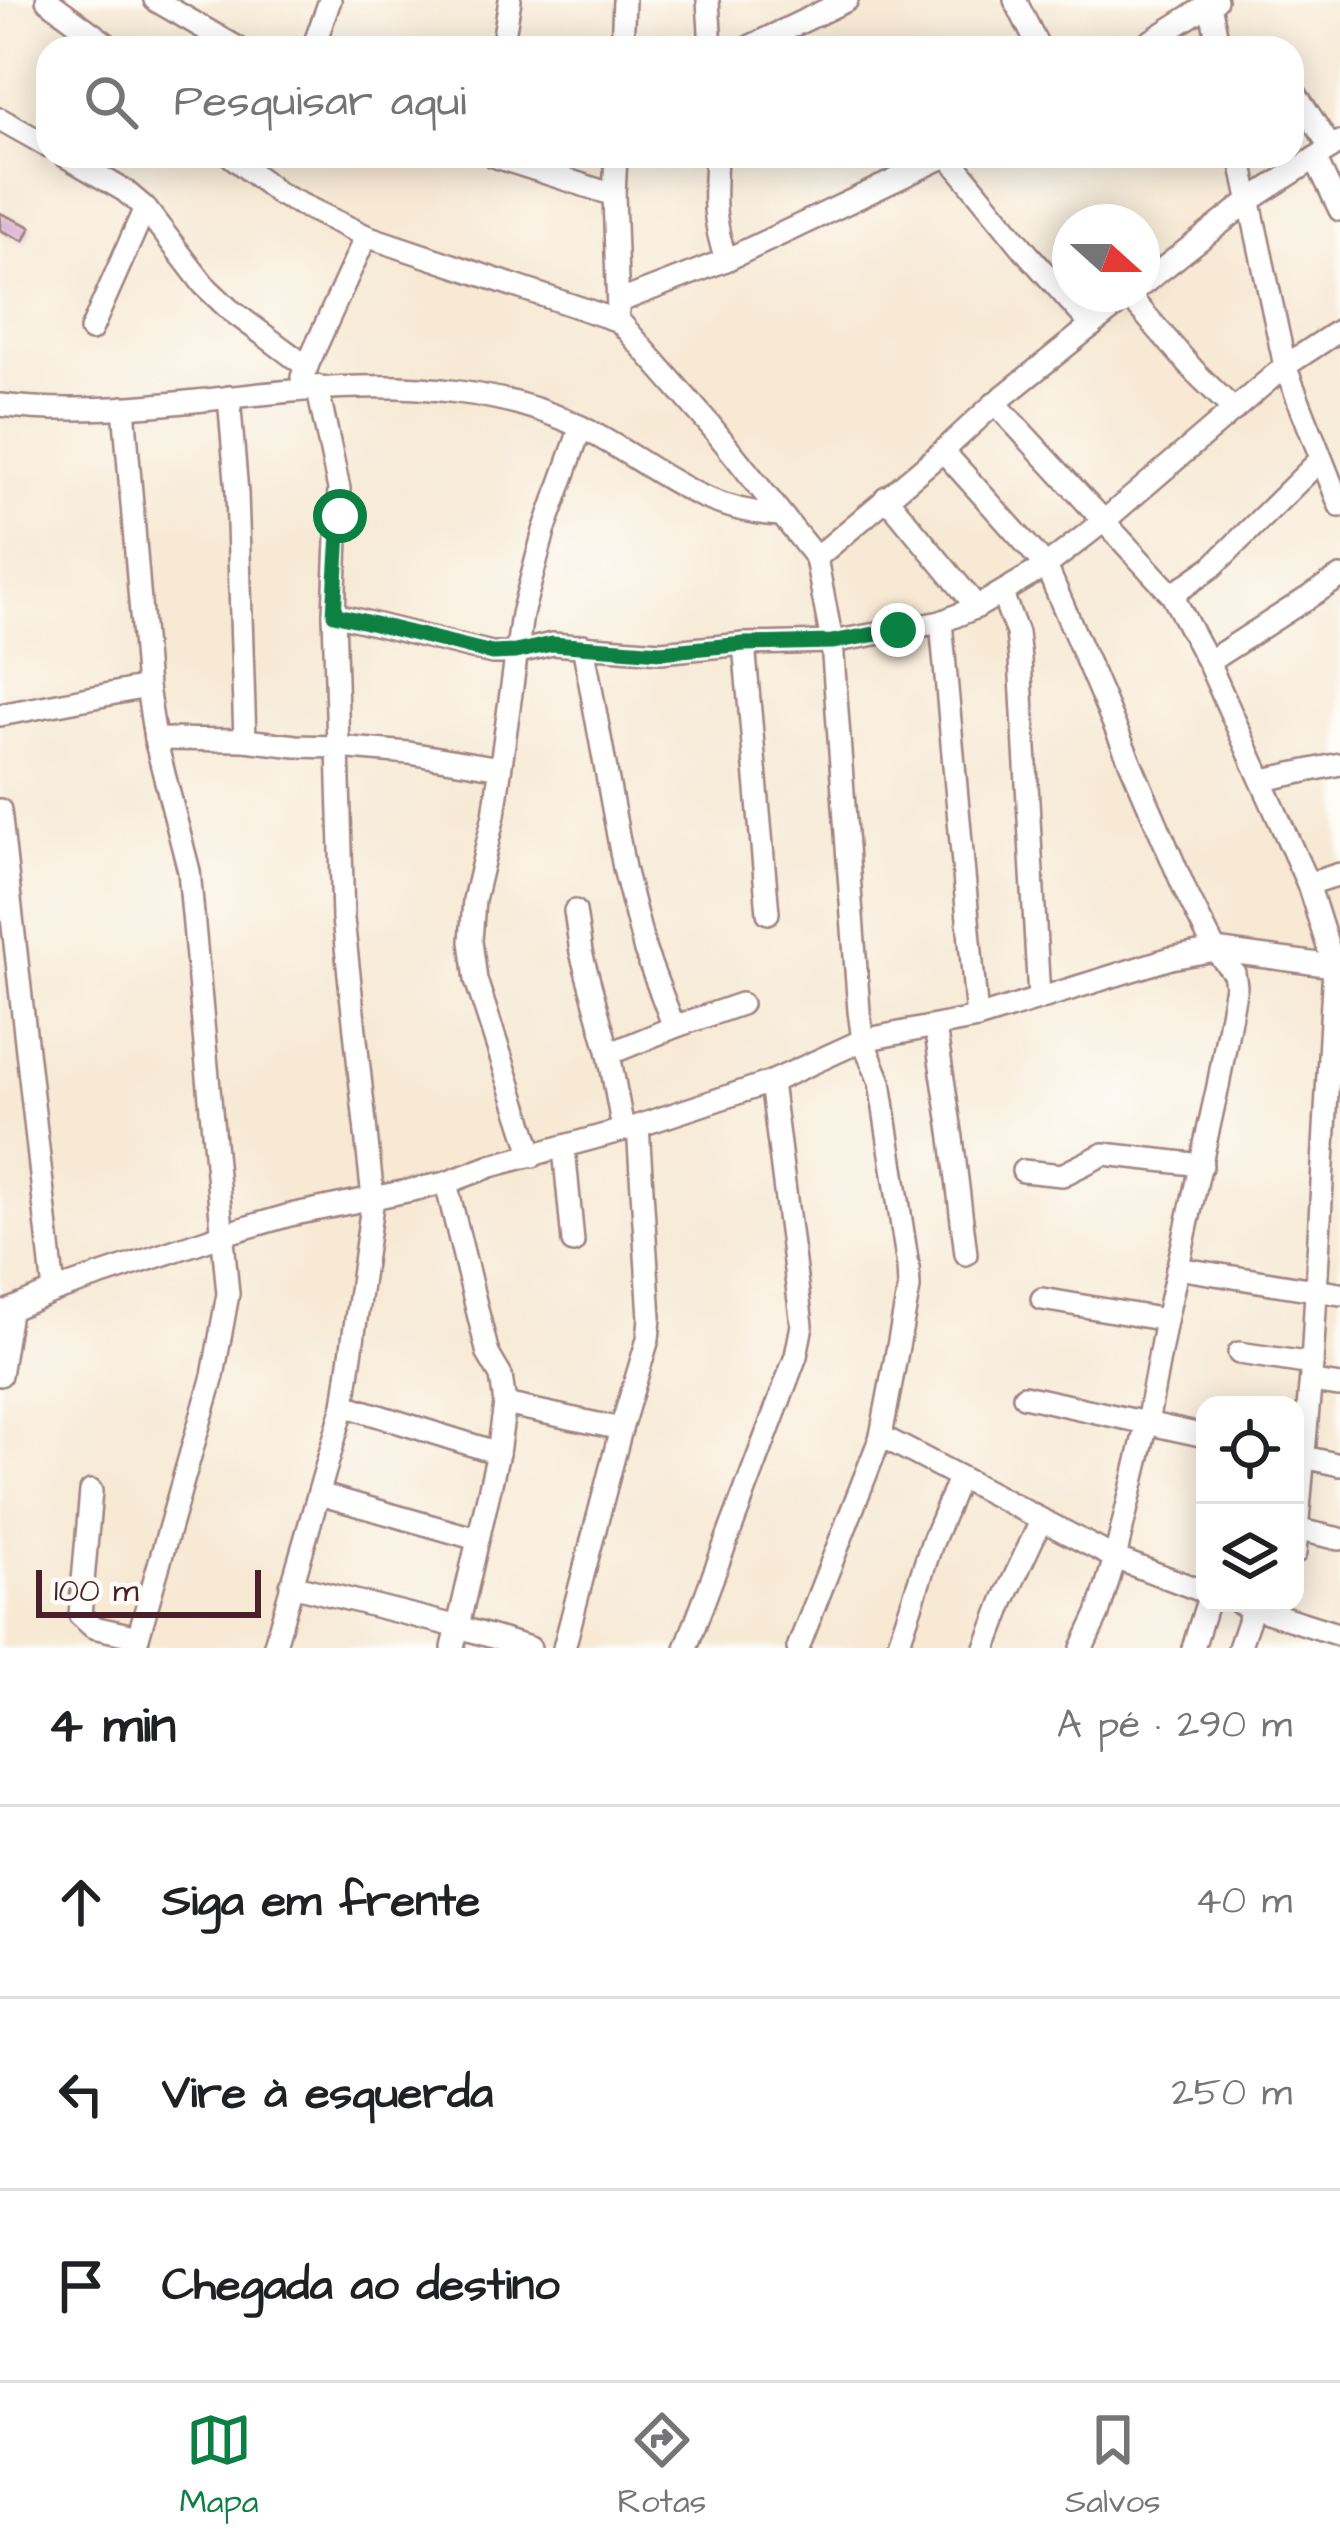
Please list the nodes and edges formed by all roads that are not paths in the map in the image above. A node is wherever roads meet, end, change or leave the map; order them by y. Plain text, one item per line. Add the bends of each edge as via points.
1 (47, 0) edge
2 (155, 0) edge
3 (330, 0) edge
4 (509, 0) edge
5 (624, 0) edge
6 (708, 0) edge
7 (847, 0) edge
8 (1015, 0) edge
9 (1212, 1) edge
10 (96, 36) edge
11 (217, 36) edge
12 (317, 36) edge
13 (504, 36) edge
14 (622, 36) edge
15 (710, 36) edge
16 (772, 36) edge
17 (1033, 36) edge
18 (1158, 36) edge
19 (1217, 36) edge
20 (1304, 109) edge
21 (0, 119) edge
22 (36, 139) edge
23 (1328, 150) edge
24 (86, 168) edge
25 (246, 168) edge
26 (530, 168) edge
27 (615, 168) edge
28 (715, 168) edge
29 (916, 168) edge
30 (946, 168) edge
31 (1243, 168) edge
32 (1300, 168) edge
33 (614, 195) junction
34 (1250, 201) junction
35 (145, 208) junction
36 (1340, 210) edge
37 (366, 236) junction
38 (726, 260) junction
39 (1160, 271) edge
40 (618, 312) junction
41 (1109, 312) edge
42 (1144, 312) edge
43 (1092, 326) junction
44 (91, 330) dead end
45 (1340, 330) edge
46 (1285, 366) junction
47 (307, 381) junction
48 (229, 397) junction
49 (994, 403) junction
50 (0, 405) edge
51 (124, 407) junction
52 (1234, 410) junction
53 (581, 427) junction
54 (944, 452) junction
55 (1321, 459) junction
56 (886, 497) junction
57 (1340, 506) edge
58 (780, 515) junction
59 (1104, 520) junction
60 (816, 558) junction
61 (1046, 566) junction
62 (1340, 577) edge
63 (1002, 594) junction
64 (1172, 595) junction
65 (977, 607) junction
66 (334, 614) junction
67 (941, 622) junction
68 (832, 642) junction
69 (744, 644) junction
70 (583, 645) junction
71 (515, 652) junction
72 (1208, 662) junction
73 (146, 687) junction
74 (0, 715) edge
75 (155, 739) junction
76 (245, 740) junction
77 (338, 747) junction
78 (1340, 764) edge
79 (500, 768) junction
80 (1263, 780) junction
81 (0, 810) edge
82 (2, 838) edge
83 (1340, 874) edge
84 (1308, 884) junction
85 (575, 911) dead end
86 (768, 913) dead end
87 (1214, 950) junction
88 (1337, 966) edge
89 (1039, 998) junction
90 (740, 1004) dead end
91 (977, 1018) junction
92 (674, 1027) junction
93 (935, 1027) junction
94 (863, 1040) junction
95 (609, 1054) junction
96 (771, 1082) junction
97 (1334, 1114) edge
98 (630, 1127) junction
99 (563, 1148) junction
100 (533, 1156) junction
101 (1202, 1165) junction
102 (1023, 1171) dead end
103 (446, 1183) junction
104 (373, 1198) junction
105 (1331, 1205) edge
106 (224, 1234) junction
107 (573, 1242) dead end
108 (966, 1254) dead end
109 (1178, 1268) junction
110 (54, 1291) junction
111 (1315, 1291) junction
112 (1340, 1294) edge
113 (1042, 1299) dead end
114 (5, 1313) edge
115 (1166, 1320) junction
116 (1239, 1353) dead end
117 (1311, 1373) junction
118 (0, 1375) edge
119 (1340, 1387) edge
120 (1024, 1396) dead end
121 (505, 1404) junction
122 (344, 1405) junction
123 (1147, 1423) junction
124 (1304, 1426) edge
125 (621, 1429) junction
126 (1196, 1434) edge
127 (881, 1436) junction
128 (498, 1453) junction
129 (1304, 1457) edge
130 (1340, 1465) edge
131 (959, 1478) junction
132 (91, 1491) dead end
133 (319, 1493) junction
134 (1041, 1521) junction
135 (1304, 1531) edge
136 (477, 1539) junction
137 (1340, 1539) edge
138 (1115, 1558) junction
139 (291, 1585) junction
140 (1196, 1589) edge
141 (1204, 1612) edge
142 (1245, 1612) edge
143 (1290, 1612) edge
144 (456, 1637) edge
145 (1335, 1639) edge
146 (136, 1642) edge
147 (274, 1648) edge
148 (530, 1648) edge
149 (564, 1648) edge
150 (686, 1648) edge
151 (798, 1648) edge
152 (897, 1648) edge
153 (986, 1648) edge
154 (1082, 1648) edge
155 (1193, 1648) edge
156 (1239, 1648) edge

1 - 10 street
2 - 11 street
3 - 12 street
4 - 13 street
5 - 14 street
6 - 15 street
7 - 16 street
8 - 17 street
9 - 18 street
9 - 19 street
20 - 23 street
21 - 22 street
23 - 36 street
24 - 35 street
25 - 37 street via 279,194
26 - 33 street
27 - 33 street
28 - 38 street via 715,226
29 - 38 street
30 - 43 street
31 - 34 street
32 - 34 street
33 - 40 street
34 - 39 street
34 - 46 street
35 - 44 street
35 - 47 street via 204,285
37 - 40 street
37 - 47 street
38 - 40 street
40 - 58 street
41 - 43 street
42 - 52 street
43 - 49 street
45 - 46 street
46 - 52 street
46 - 55 street
47 - 48 street
47 - 53 street via 461,392
47 - 66 street via 339,489
48 - 51 street
48 - 76 street
49 - 54 street
49 - 59 street
50 - 51 street
51 - 73 street
52 - 59 street
53 - 58 street via 718,505
53 - 71 street via 544,531
54 - 56 street
54 - 61 street
55 - 57 street
55 - 64 street
56 - 60 street
56 - 65 street
58 - 60 street
59 - 61 street
59 - 64 street
60 - 68 street
61 - 63 street
61 - 87 street
62 - 72 street
63 - 65 street
63 - 89 street via 1020,659
64 - 72 street
65 - 67 street
66 - 71 street via 481,652
66 - 77 street
67 - 68 street
67 - 91 street
68 - 69 street
68 - 94 street
69 - 70 street via 661,652
69 - 86 street
70 - 71 street
70 - 92 street via 624,868
71 - 79 street
72 - 80 street
73 - 74 street
73 - 75 street
75 - 76 street
75 - 106 street via 189,871
76 - 77 street
77 - 79 street
77 - 104 street via 343,919
78 - 80 street
79 - 100 street via 471,940 476,980
80 - 84 street
81 - 82 street
82 - 110 street
83 - 84 street
84 - 88 street
85 - 95 street
87 - 88 street
87 - 89 street
87 - 101 street via 1236,986
88 - 97 street
89 - 91 street
90 - 92 street
91 - 93 street
92 - 95 street
93 - 94 street
93 - 108 street
94 - 96 street
94 - 127 street via 880,1082 908,1266
95 - 98 street
96 - 98 street
96 - 150 street via 802,1325
97 - 105 street
98 - 99 street
98 - 125 street via 650,1318
99 - 100 street
99 - 107 street
100 - 103 street
101 - 102 street via 1104,1154 1062,1175
101 - 109 street
103 - 104 street
103 - 121 street
104 - 106 street
104 - 122 street
105 - 111 street
106 - 110 street
106 - 146 street via 228,1294 213,1376
109 - 111 street
109 - 115 street
110 - 114 street
111 - 112 street
111 - 117 street
113 - 115 street
114 - 118 street
115 - 123 street
116 - 117 street
117 - 119 street
117 - 124 street
120 - 123 street
121 - 125 street
121 - 128 street
122 - 128 street
122 - 133 street
123 - 126 street
123 - 138 street
125 - 149 street
127 - 131 street
127 - 151 street
128 - 136 street
129 - 130 street
131 - 134 street
131 - 152 street
132 - 146 street via 80,1615
133 - 136 street
133 - 139 street
134 - 138 street
134 - 153 street
135 - 137 street
136 - 144 street
138 - 140 street
138 - 154 street
139 - 144 street
139 - 147 street
141 - 155 street
142 - 156 street
143 - 145 street
144 - 148 street

